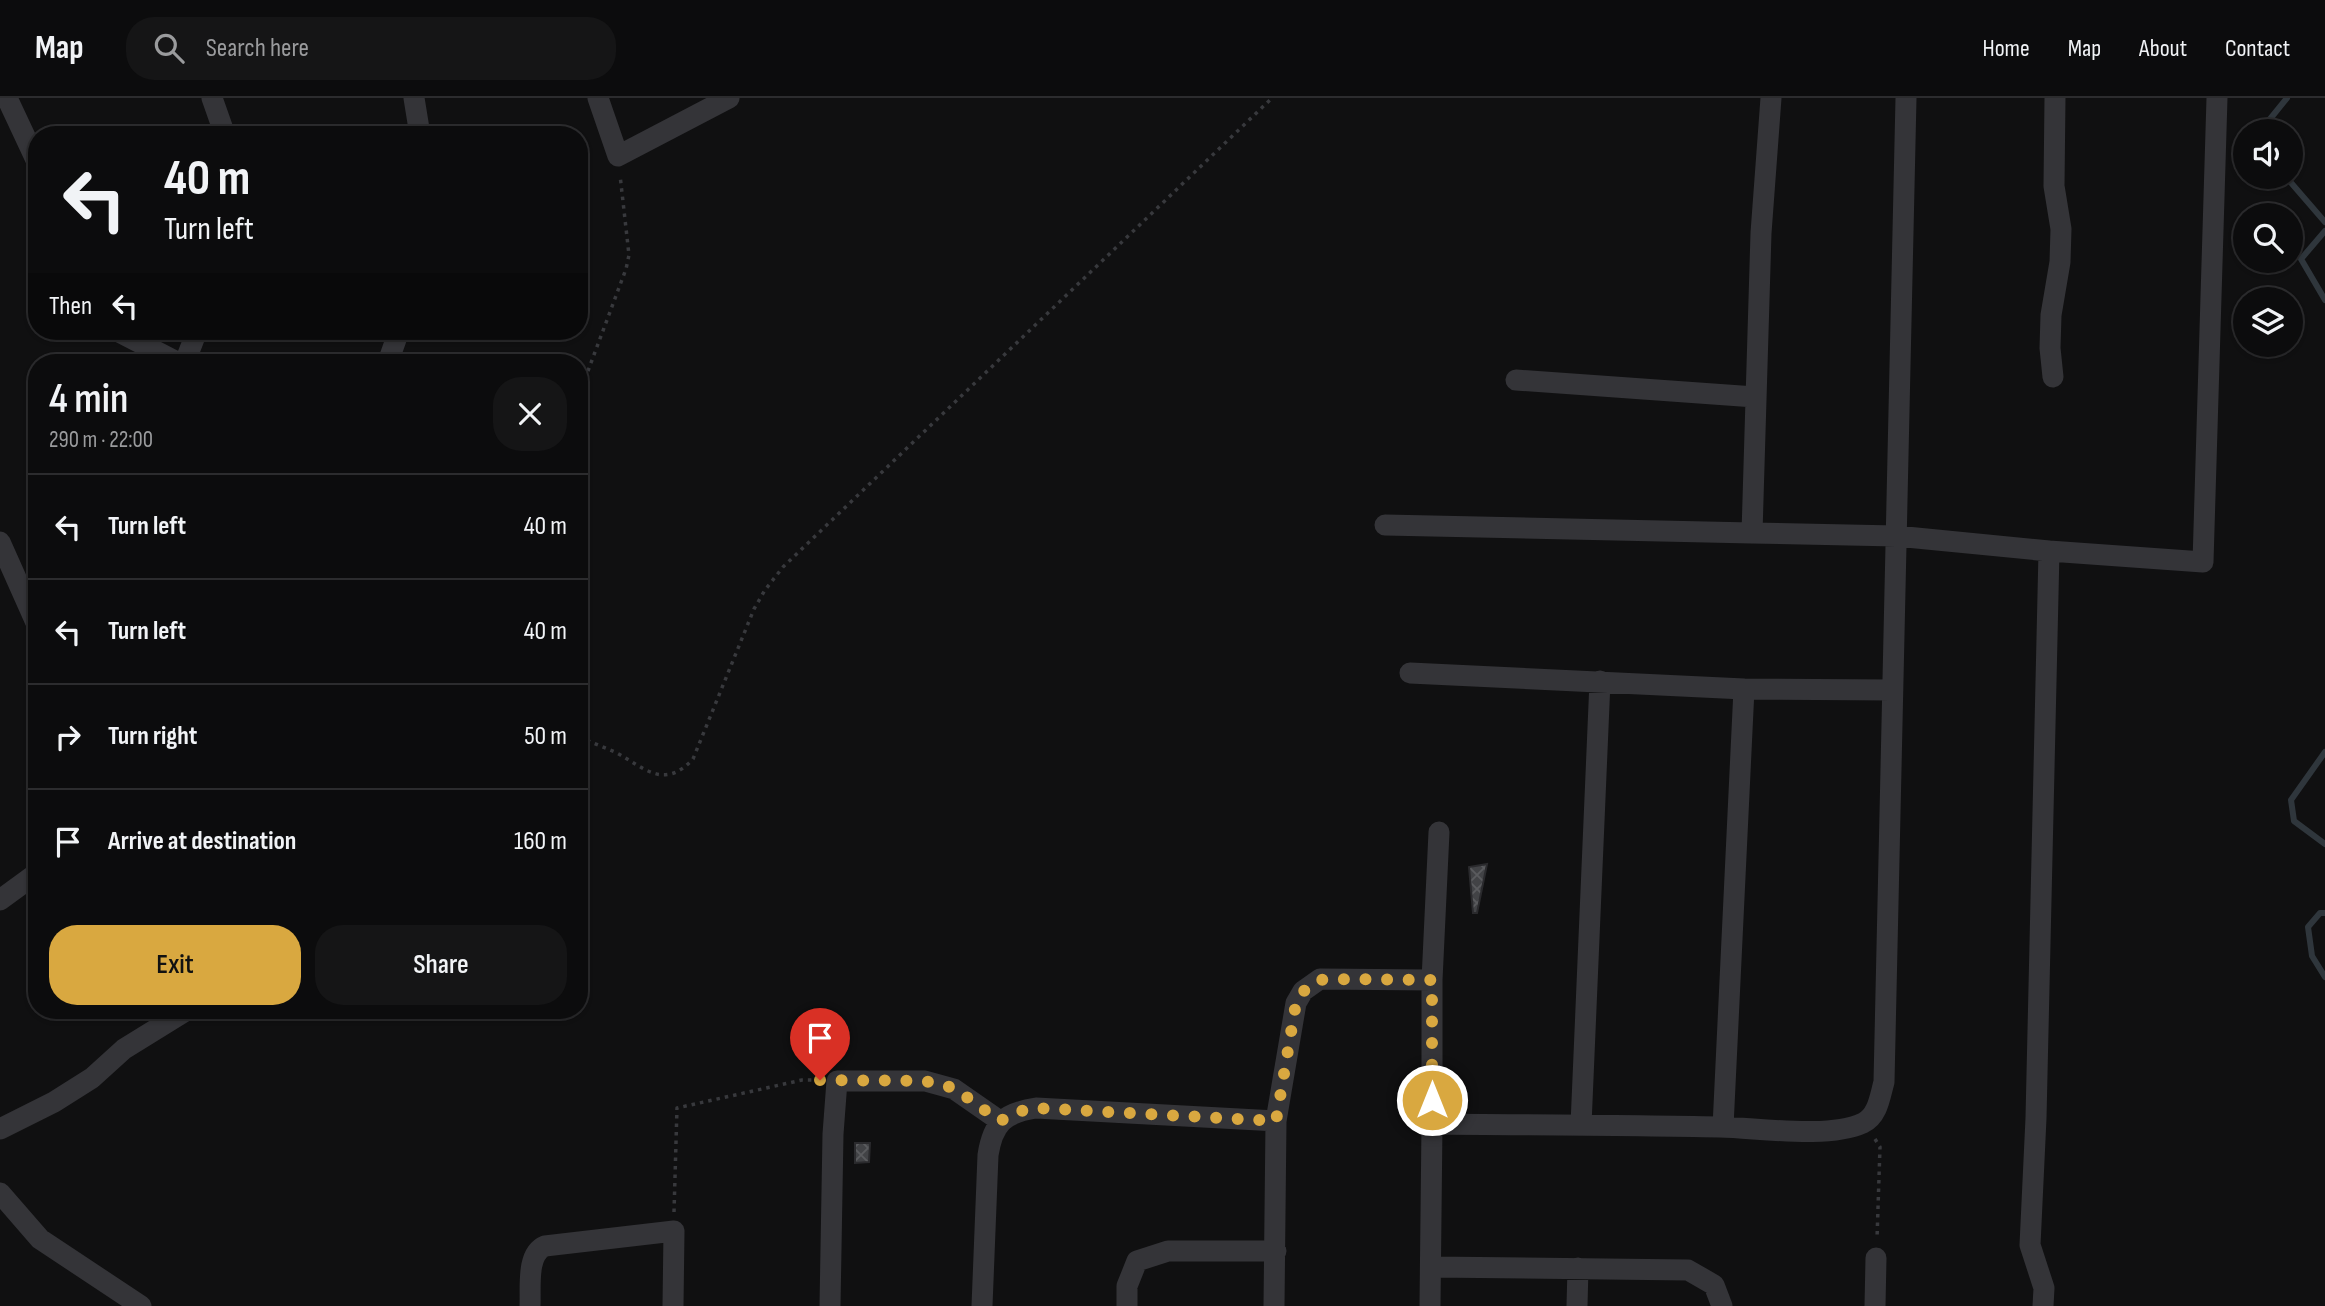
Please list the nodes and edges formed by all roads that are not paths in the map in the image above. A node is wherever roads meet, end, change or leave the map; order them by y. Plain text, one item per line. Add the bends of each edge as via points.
1 (8, 98) edge
2 (212, 98) edge
3 (414, 98) edge
4 (598, 98) edge
5 (729, 98) edge
6 (1772, 98) edge
7 (1906, 98) edge
8 (2055, 98) edge
9 (2217, 98) edge
10 (222, 126) edge
11 (418, 126) edge
12 (28, 142) edge
13 (134, 340) edge
14 (162, 354) edge
15 (2053, 377) dead end
16 (1516, 380) dead end
17 (1755, 397) junction
18 (1385, 525) dead end
19 (1752, 533) junction
20 (1896, 536) junction
21 (0, 542) edge
22 (2049, 551) junction
23 (28, 603) edge
24 (1410, 673) dead end
25 (1600, 681) junction
26 (1744, 689) junction
27 (1892, 690) junction
28 (1439, 832) dead end
29 (28, 880) edge
30 (0, 900) edge
31 (1432, 980) junction
32 (172, 1019) edge
33 (1000, 1121) junction
34 (1276, 1121) junction
35 (1432, 1124) junction
36 (1581, 1125) junction
37 (1723, 1127) junction
38 (0, 1129) edge
39 (0, 1193) edge
40 (1276, 1251) junction
41 (1876, 1258) road end
42 (1432, 1267) junction
43 (1578, 1268) junction
44 (141, 1306) edge
45 (530, 1306) edge
46 (673, 1306) edge
47 (830, 1306) edge
48 (982, 1306) edge
49 (1127, 1306) edge
50 (1274, 1306) edge
51 (1430, 1306) edge
52 (1577, 1306) edge
53 (1722, 1306) edge
54 (1875, 1306) edge
55 (2042, 1306) edge

1 - 12 street
2 - 10 street
3 - 11 street
4 - 5 street via 618,156
6 - 17 street
7 - 20 street
8 - 15 street via 2054,186 2061,229 2050,315
9 - 22 street via 2203,562
13 - 14 street
16 - 17 street
17 - 19 street
18 - 19 street
19 - 20 street
20 - 22 street
20 - 27 street
21 - 23 street
22 - 55 street via 2030,1245 2044,1288
24 - 25 street
25 - 26 street
25 - 36 street
26 - 27 street
26 - 37 street
27 - 37 street via 1884,1082 1875,1112 1866,1122 1847,1129
28 - 31 street
29 - 30 street
31 - 34 street via 1320,979 1303,991 1296,1003
31 - 35 street
32 - 38 street via 124,1049 92,1078
33 - 34 street via 1036,1108
33 - 47 street via 954,1088 925,1081 837,1080
33 - 48 street via 988,1154
34 - 40 street
35 - 36 street
35 - 42 street
36 - 37 street
39 - 44 street via 40,1239
40 - 49 street via 1168,1251 1137,1261 1127,1286
40 - 50 street
41 - 54 street
42 - 43 street
42 - 51 street
43 - 52 street
43 - 53 street via 1688,1270 1714,1285
45 - 46 street via 538,1249 674,1231

